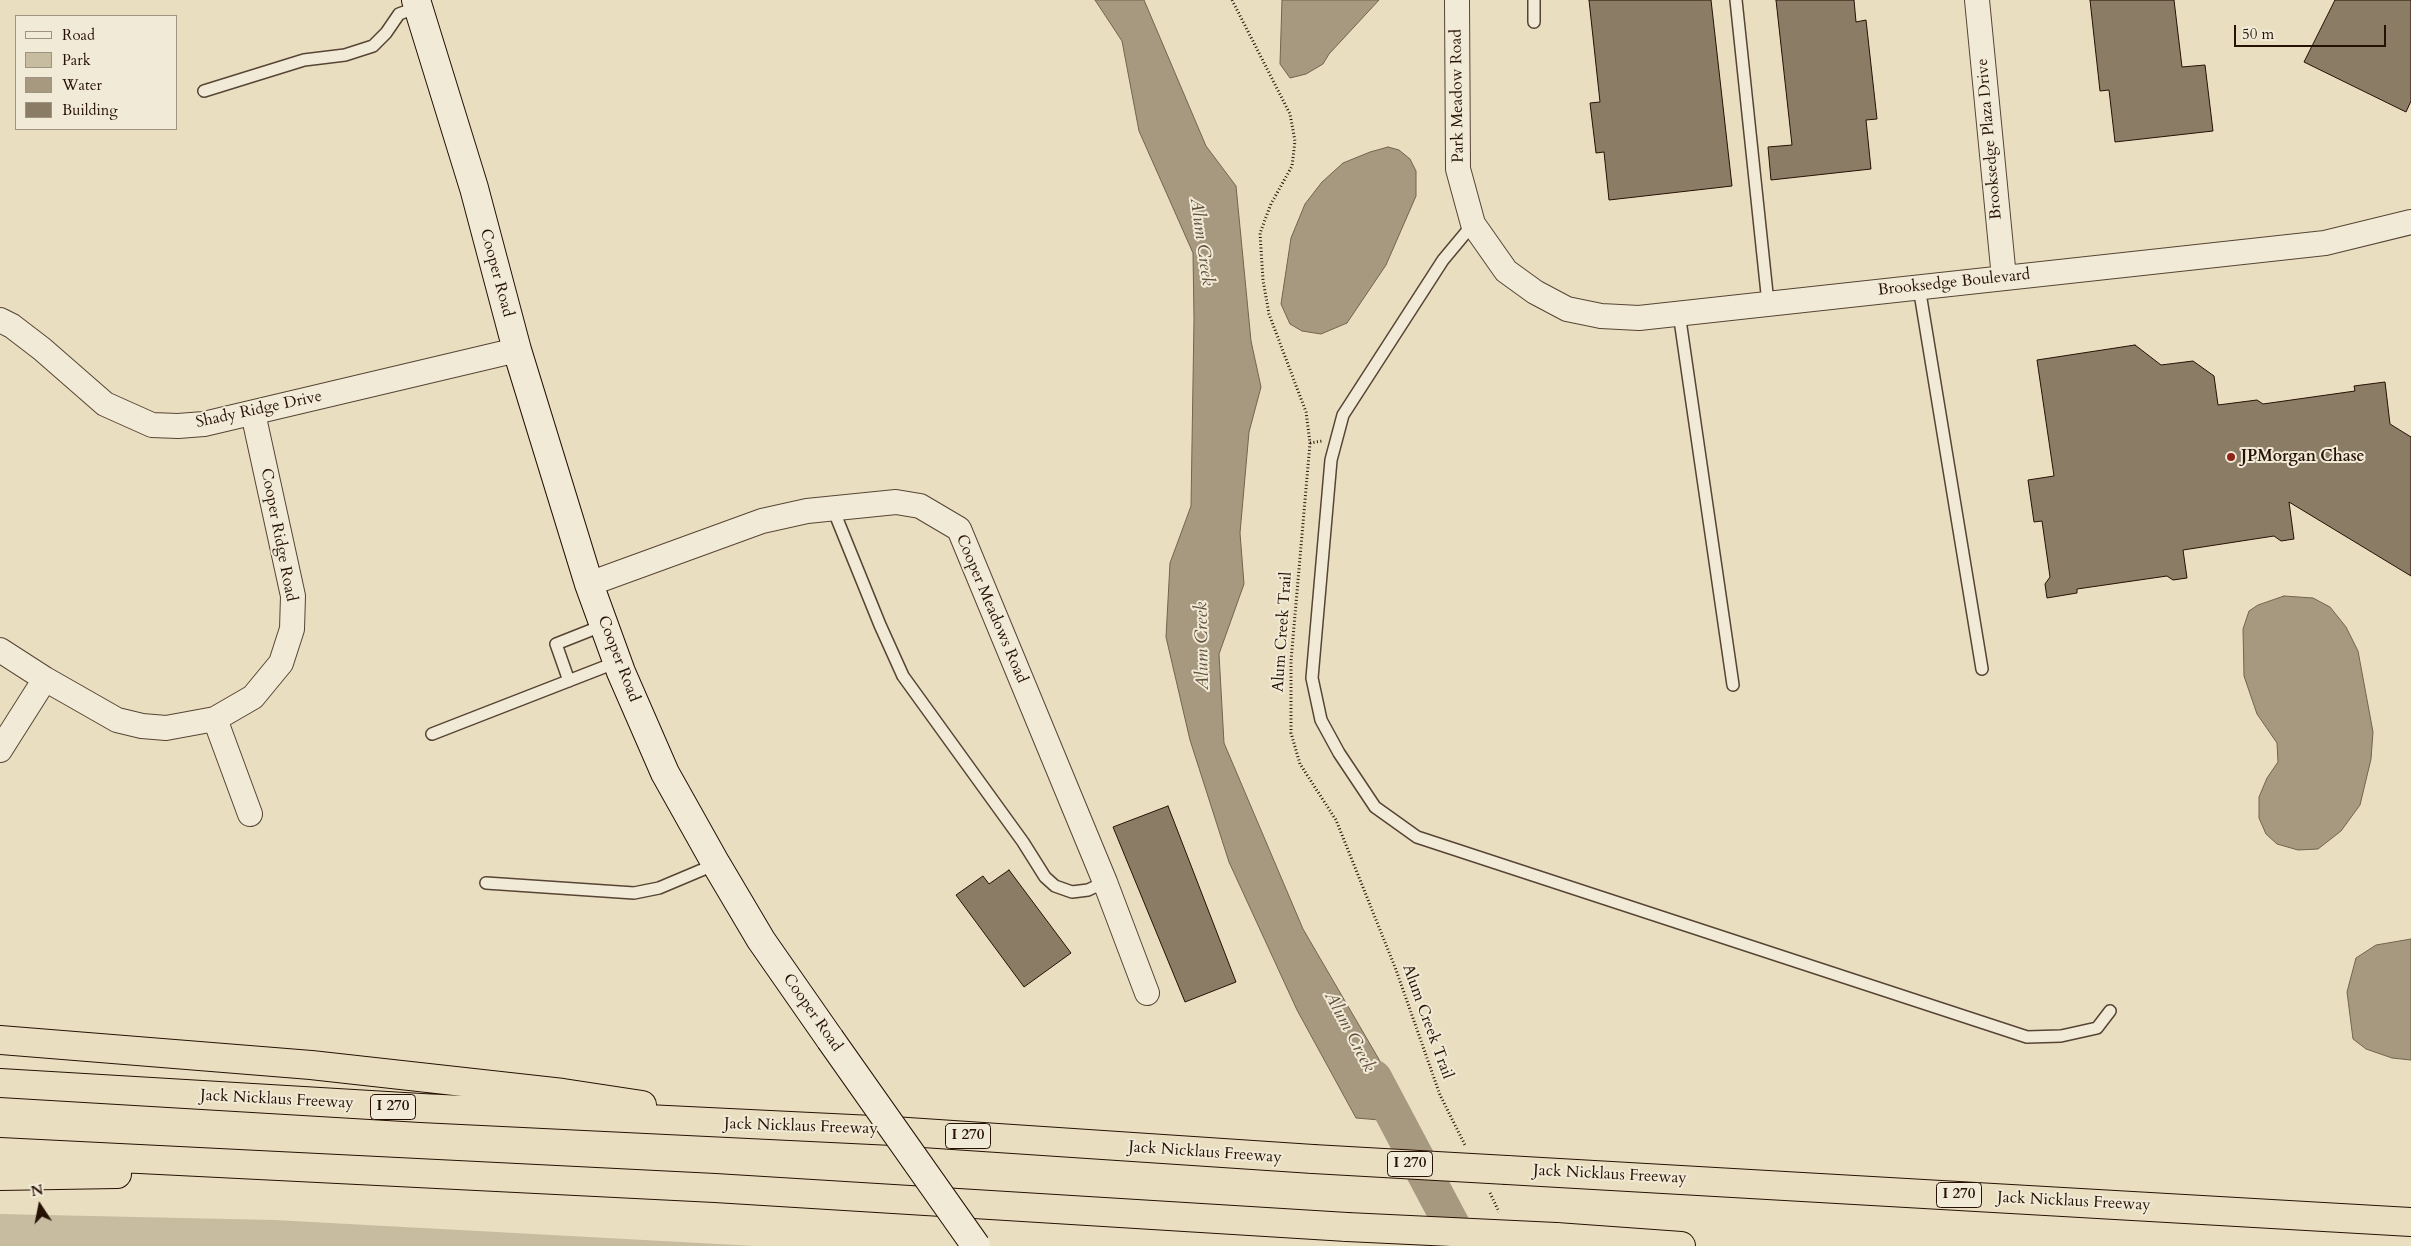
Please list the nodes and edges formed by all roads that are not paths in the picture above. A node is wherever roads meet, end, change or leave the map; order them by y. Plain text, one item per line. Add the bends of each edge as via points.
1 (1457, 0) edge
2 (1534, 0) edge
3 (1736, 0) edge
4 (1977, 0) edge
5 (417, 4) edge
6 (1534, 22) dead end
7 (204, 91) dead end
8 (2411, 222) edge
9 (1474, 224) junction
10 (1506, 270) joint
11 (2004, 278) junction
12 (1919, 287) junction
13 (1768, 304) junction
14 (1679, 313) junction
15 (0, 320) edge
16 (517, 350) junction
17 (253, 413) junction
18 (833, 509) junction
19 (589, 584) junction
20 (604, 625) junction
21 (0, 650) edge
22 (617, 662) junction
23 (1982, 669) dead end
24 (45, 679) junction
25 (569, 681) junction
26 (1733, 685) dead end
27 (215, 719) junction
28 (432, 734) dead end
29 (0, 750) edge
30 (250, 814) dead end
31 (716, 864) junction
32 (1105, 882) junction
33 (486, 883) dead end
34 (1147, 993) dead end
35 (2110, 1011) dead end
36 (0, 1040) edge
37 (0, 1083) edge
38 (787, 1126) junction
39 (0, 1152) edge
40 (389, 1171) junction
41 (0, 1176) edge
42 (2411, 1222) edge
43 (976, 1246) edge
44 (1681, 1246) edge

1 - 9 street, Park Meadow Road via 1458,169
2 - 6 lane
3 - 13 lane
4 - 11 street, Brooksedge Plaza Drive
5 - 7 lane via 398,14 373,46 345,55 304,60
5 - 16 street, Cooper Road via 474,188
8 - 11 street, Brooksedge Boulevard via 2325,242
9 - 10 street, Park Meadow Road
9 - 35 lane via 1443,260 1343,415 1332,460 1312,678 1321,720 1338,753 1375,807 1417,837 2027,1037 2061,1036 2097,1028
10 - 14 street, Brooksedge Boulevard via 1535,292 1567,309 1601,316 1639,318
11 - 12 street, Brooksedge Boulevard
12 - 13 street, Brooksedge Boulevard
12 - 23 lane
13 - 14 street, Brooksedge Boulevard
14 - 26 lane
15 - 17 street, Shady Ridge Drive via 42,349 105,404 152,425 204,424
16 - 17 street, Shady Ridge Drive
16 - 19 street, Cooper Road
17 - 27 street, Cooper Ridge Road via 293,596 292,629 281,663 269,679 253,697
18 - 19 street, Cooper Meadows Road via 762,521
18 - 32 lane via 903,676 1045,877 1055,886 1072,892 1088,890
18 - 32 street, Cooper Meadows Road via 896,502 920,506 959,529
19 - 20 street, Cooper Road
20 - 22 street, Cooper Road
20 - 25 lane via 556,644
21 - 24 street, Cooper Ridge Road
22 - 25 lane
22 - 31 street, Cooper Road via 665,773
24 - 27 street, Cooper Ridge Road via 117,720 142,726 166,728
24 - 29 street
25 - 28 lane
27 - 30 street
31 - 33 lane via 669,885 639,892
31 - 43 street, Cooper Road, bridge via 761,940
32 - 34 street, Cooper Meadows Road
36 - 38 highway via 301,1064 525,1088
37 - 38 highway, Jack Nicklaus Freeway / I 270
38 - 42 highway, Jack Nicklaus Freeway / I 270, bridge
39 - 40 highway
40 - 41 highway
40 - 44 highway, bridge

